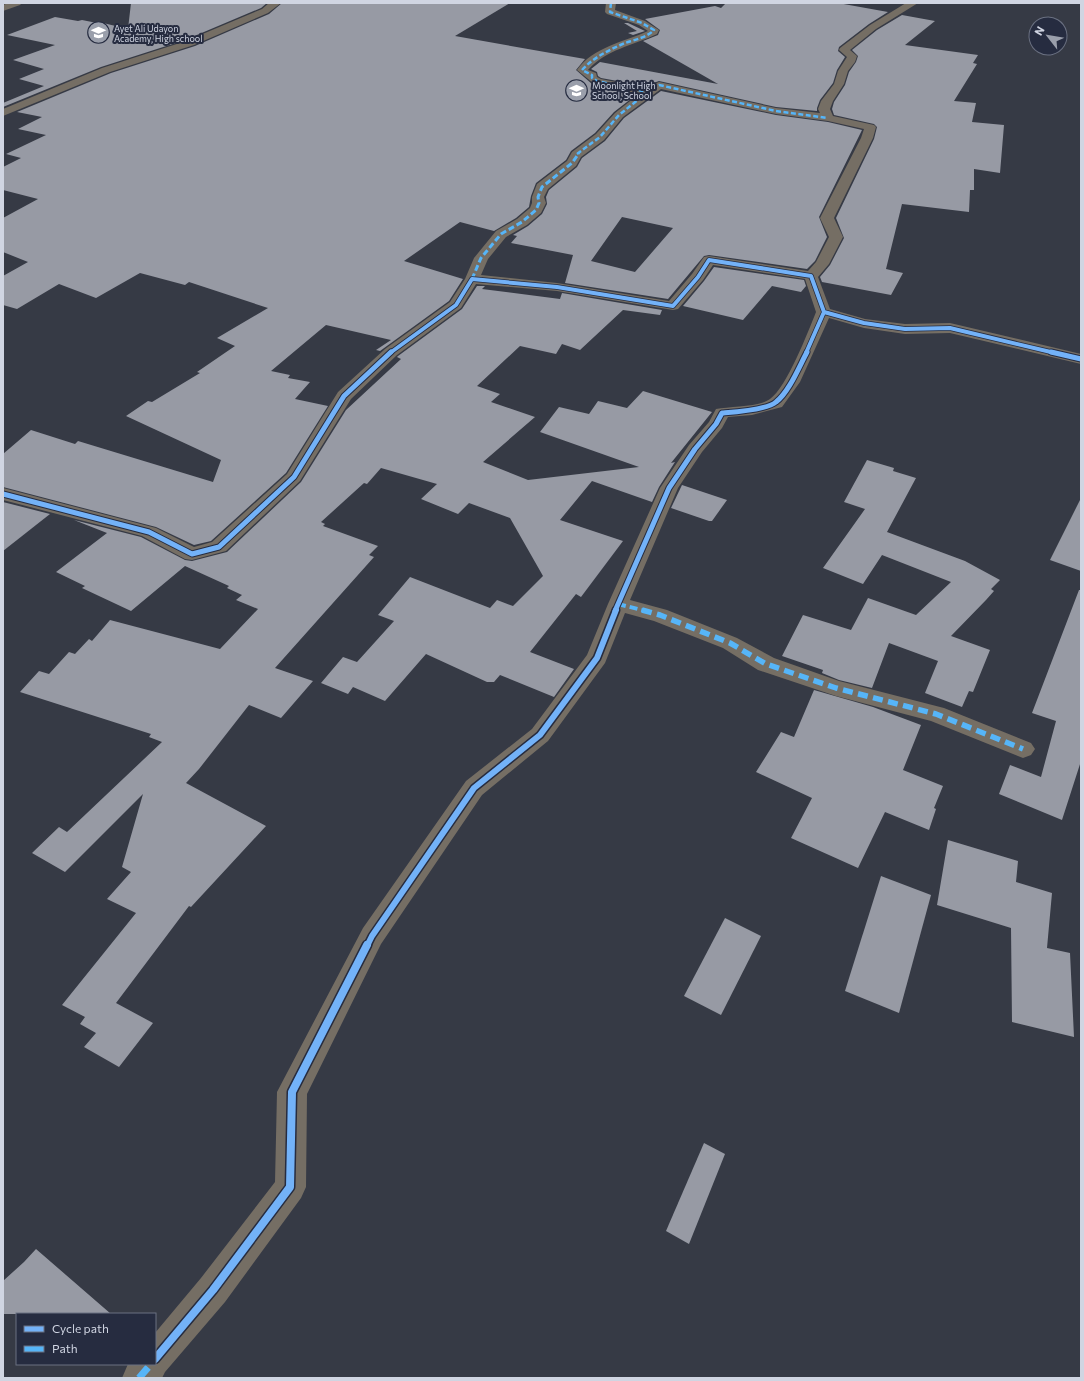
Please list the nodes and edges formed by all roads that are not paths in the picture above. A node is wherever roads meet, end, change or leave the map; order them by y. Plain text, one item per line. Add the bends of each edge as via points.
1 (17, 3) edge
2 (276, 3) edge
3 (611, 3) edge
4 (913, 3) edge
5 (3, 8) edge
6 (649, 91) junction
7 (3, 112) edge
8 (828, 118) junction
9 (812, 276) junction
10 (472, 279) junction
11 (824, 312) junction
12 (1081, 359) edge
13 (3, 494) edge
14 (618, 604) junction
15 (1024, 750) dead end
16 (156, 1358) edge
17 (149, 1365) edge
18 (139, 1378) edge

1 - 5 street
2 - 7 street via 265,11 190,43 106,70
3 - 6 street via 610,12 654,30 604,53 582,70 597,81
4 - 8 street via 873,26 845,48 844,50 852,56 842,71 839,84 826,101 824,109
6 - 8 street via 659,86 776,111
6 - 10 street via 618,115 600,137 576,155 572,163 542,187 536,210 496,239 481,258
8 - 9 street via 870,127 827,218 836,237 822,264
9 - 10 street via 709,260 673,306 564,288
9 - 11 street
10 - 13 street via 456,305 391,352 344,396 294,477 219,547 192,554 149,532
11 - 12 street via 864,323 905,329 950,328
11 - 14 street via 792,382 776,403 752,410 722,413 695,449 669,488
14 - 15 street via 660,615 730,643 766,664 836,688 936,714
14 - 16 street via 597,658 540,735 474,788 372,936 292,1092 290,1187 213,1290
17 - 18 street

